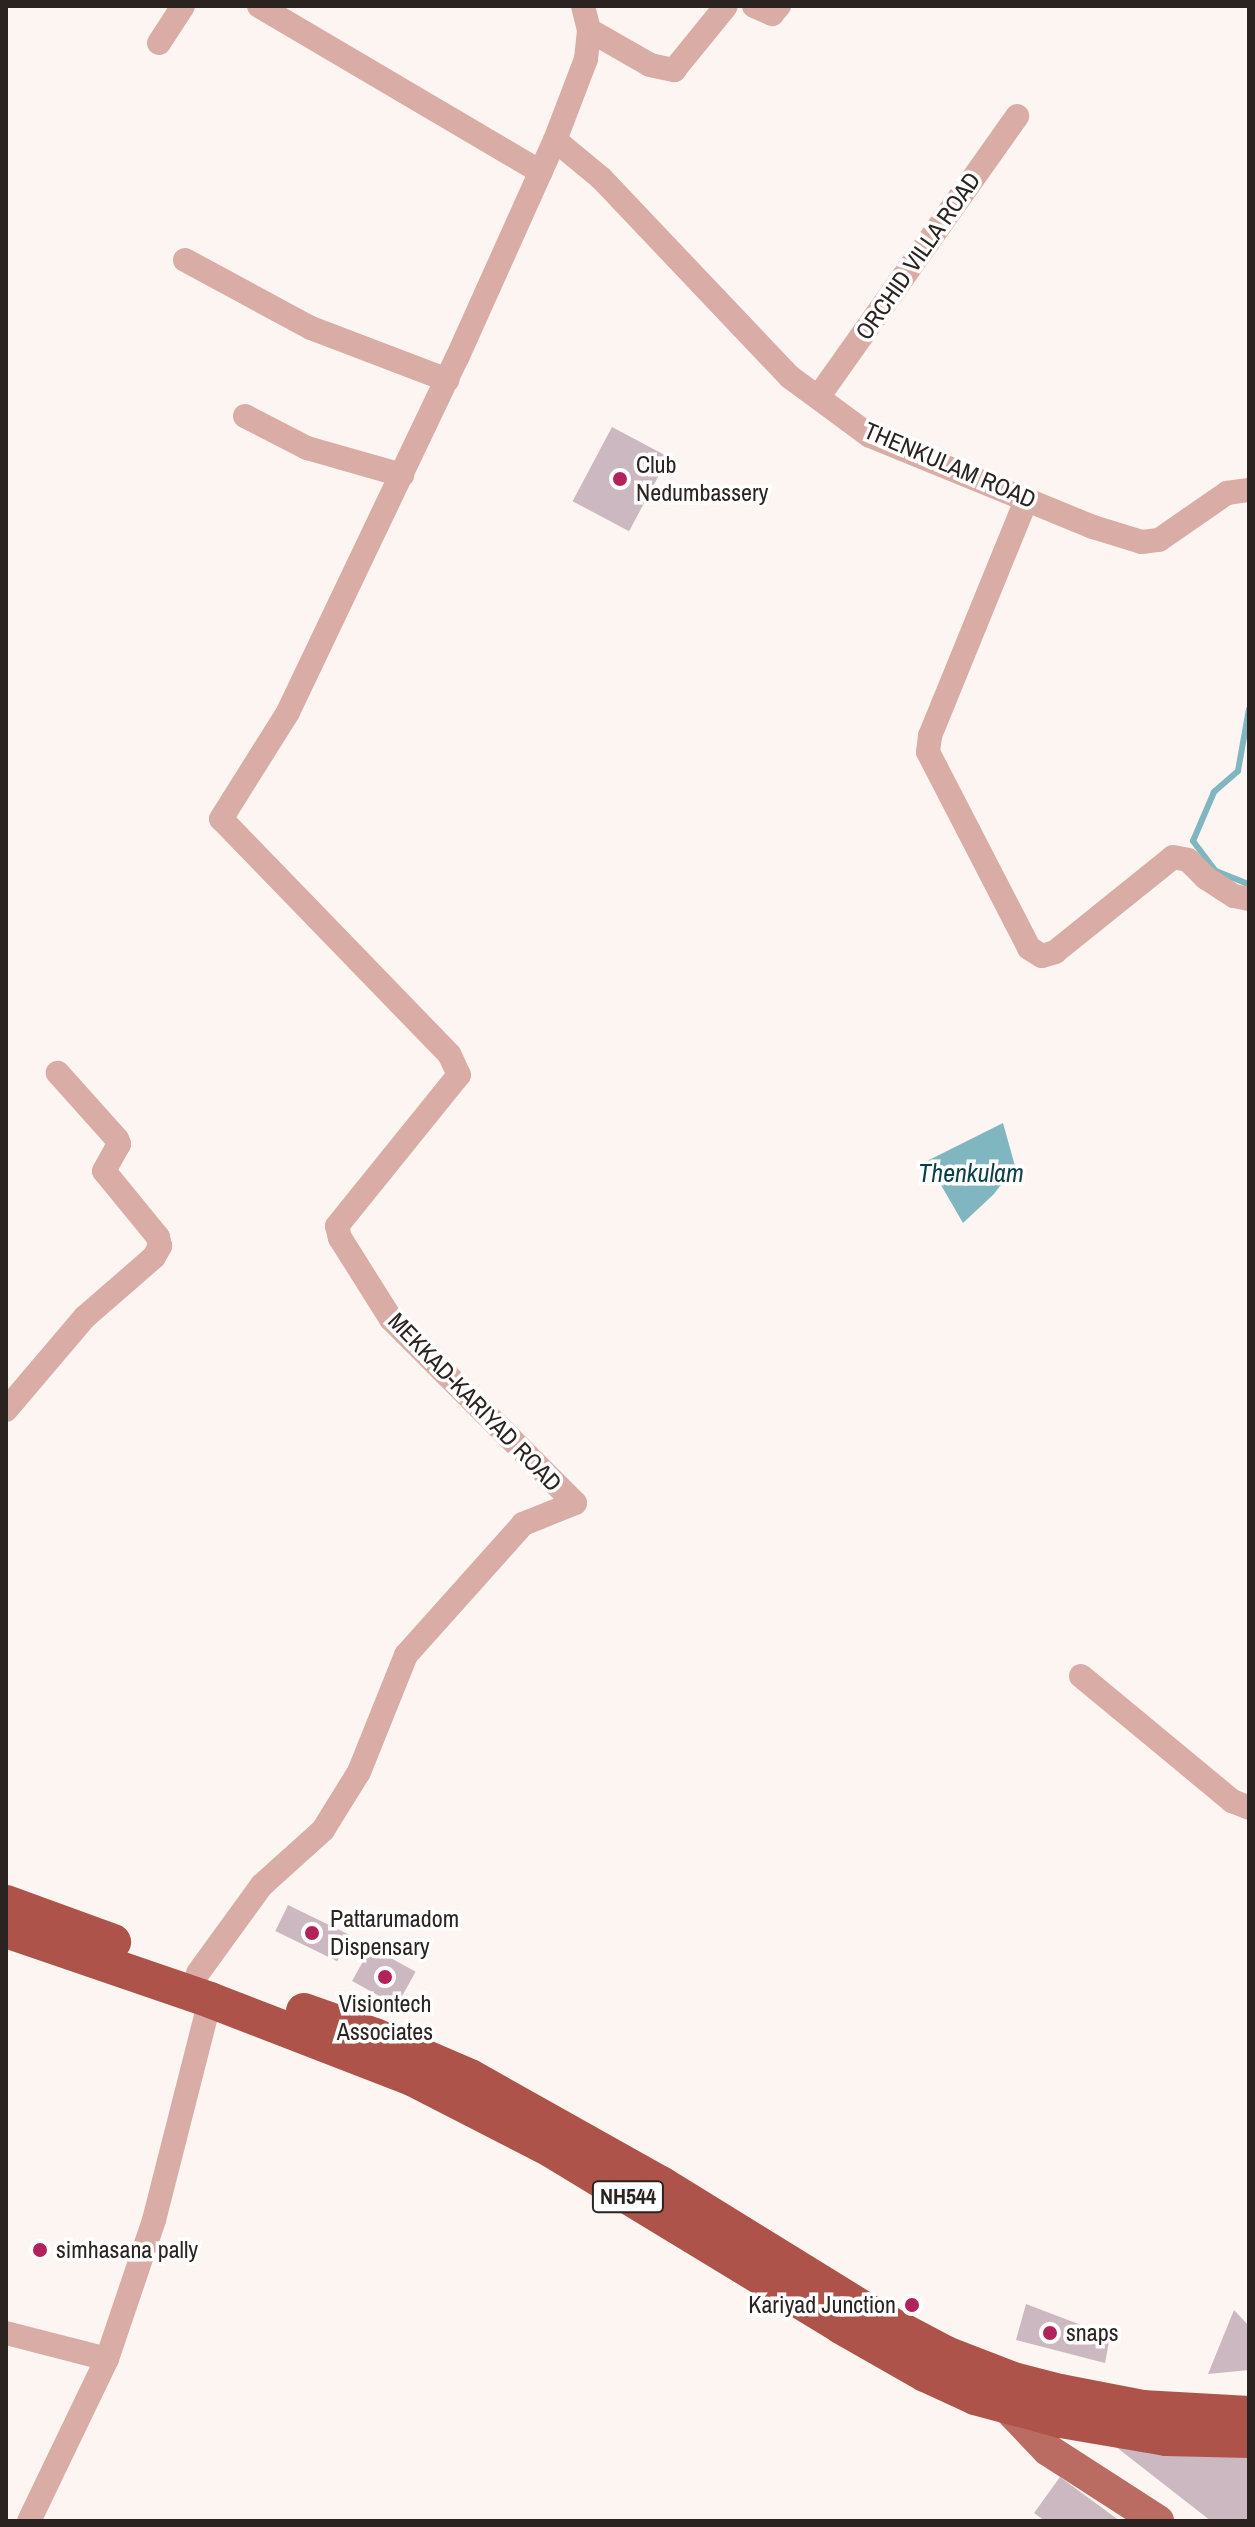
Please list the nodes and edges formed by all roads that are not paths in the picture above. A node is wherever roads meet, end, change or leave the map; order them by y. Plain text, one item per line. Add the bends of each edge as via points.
1 (183, 6) edge
2 (259, 6) edge
3 (583, 6) edge
4 (726, 6) edge
5 (754, 6) edge
6 (779, 6) edge
7 (589, 30) junction
8 (159, 43) dead end
9 (1017, 116) dead end
10 (555, 140) junction
11 (541, 172) junction
12 (185, 260) dead end
13 (447, 380) junction
14 (819, 396) junction
15 (245, 416) dead end
16 (402, 475) junction
17 (1247, 490) edge
18 (1027, 498) junction
19 (1249, 899) edge
20 (58, 1073) dead end
21 (6, 1410) edge
22 (1081, 1676) dead end
23 (1249, 1808) edge
24 (6, 1903) edge
25 (6, 1930) edge
26 (204, 1987) junction
27 (6, 2333) edge
28 (107, 2359) junction
29 (1009, 2392) junction
30 (1249, 2414) edge
31 (1249, 2440) edge
32 (29, 2521) edge
33 (1158, 2521) edge

1 - 8 street
2 - 11 street
3 - 7 street
4 - 7 street via 674,70 650,65
5 - 6 street via 772,14
7 - 10 street via 586,59
9 - 14 street, ORCHID VILLA ROAD
10 - 11 street
10 - 14 street, THENKULAM ROAD via 601,178 790,377
11 - 13 street
12 - 13 street via 311,328
13 - 16 street
14 - 18 street, THENKULAM ROAD via 870,436
15 - 16 street via 307,448
16 - 26 street, MEKKAD-KARIYAD ROAD via 288,712 221,819 449,1054 459,1075 337,1226 340,1238 391,1319 575,1503 523,1524 406,1655 359,1772 323,1830 262,1885
17 - 18 street, THENKULAM ROAD via 1227,493 1159,540 1142,542
18 - 19 street via 928,752 1029,948 1042,956 1055,952 1173,857 1188,860 1234,896
20 - 21 street via 117,1139 104,1171 160,1246 85,1317
22 - 23 street via 1232,1801
24 - 26 highway, NH544
25 - 26 highway, NH544
26 - 28 street via 154,2220
26 - 29 highway, NH544 via 375,2036 470,2077
27 - 28 street
28 - 32 street
29 - 30 highway, NH544
29 - 31 highway, NH544 via 1061,2420 1166,2438
29 - 33 main road via 1048,2450

